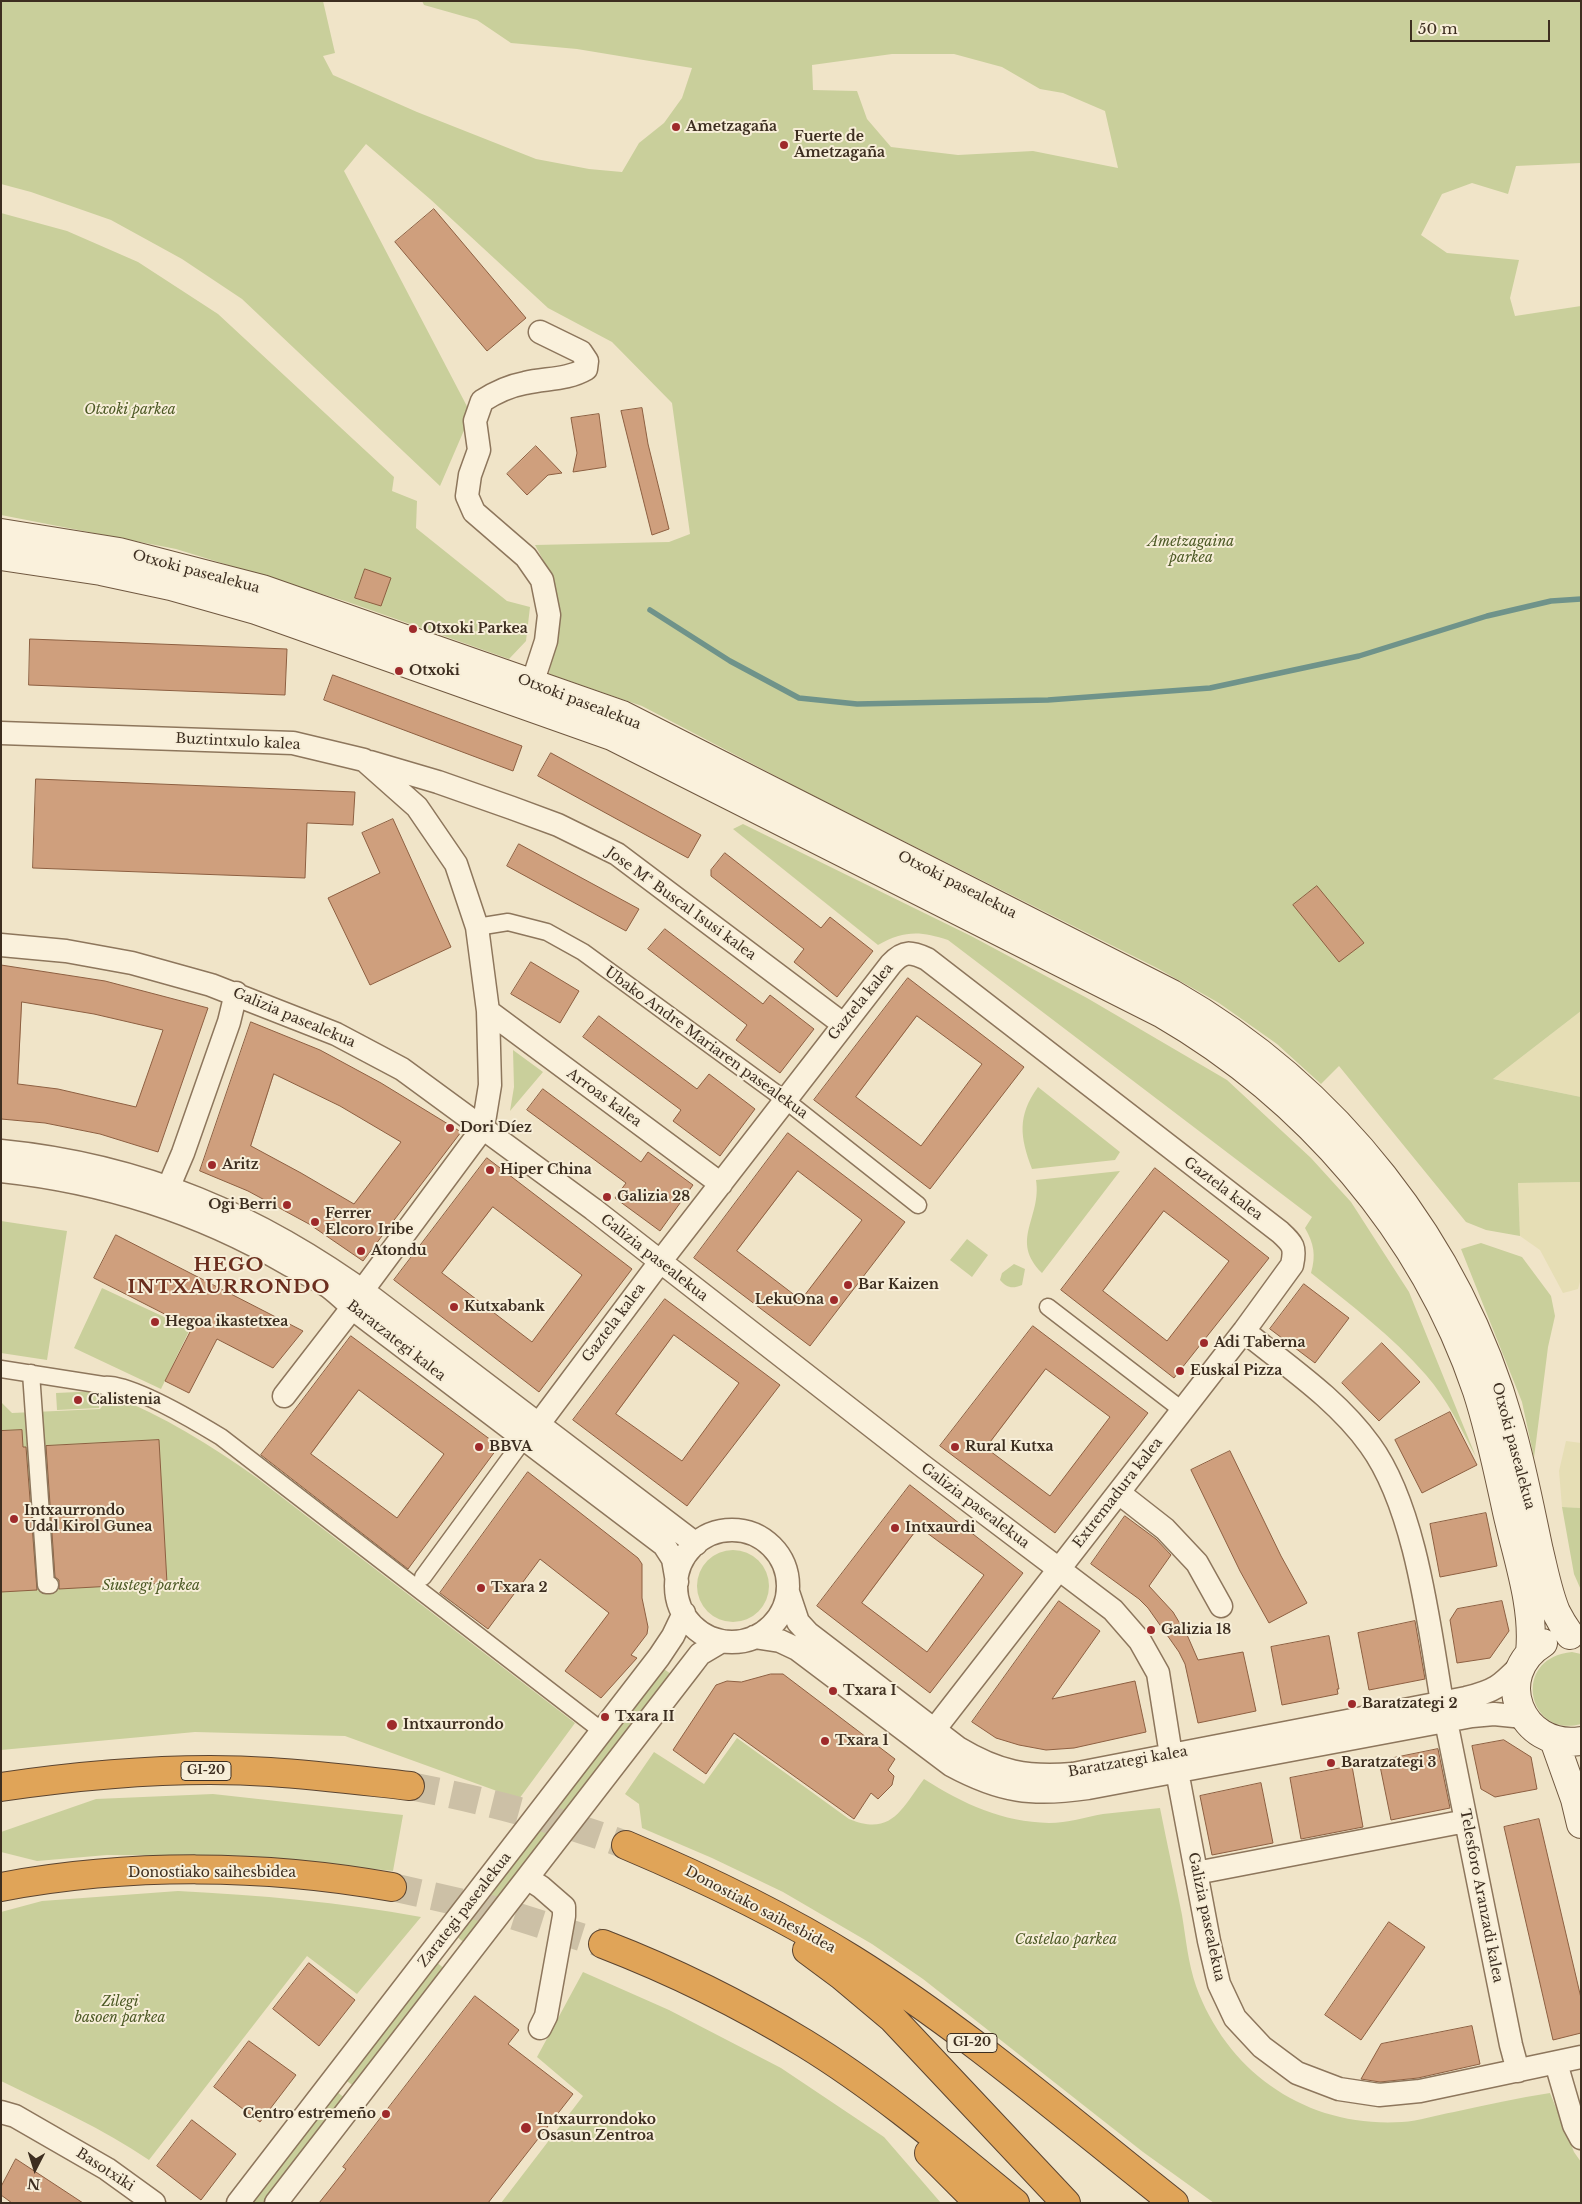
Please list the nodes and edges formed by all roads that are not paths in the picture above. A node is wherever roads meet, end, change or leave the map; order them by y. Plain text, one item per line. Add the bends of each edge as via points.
1 (540, 332) dead end
2 (1, 533) edge
3 (1, 556) edge
4 (532, 684) junction
5 (1, 733) edge
6 (364, 760) junction
7 (477, 927) junction
8 (1, 945) edge
9 (236, 993) junction
10 (488, 1011) junction
11 (843, 1024) junction
12 (784, 1100) junction
13 (483, 1128) junction
14 (1, 1151) edge
15 (1, 1171) edge
16 (721, 1184) junction
17 (94, 1186) junction
18 (169, 1186) junction
19 (918, 1205) dead end
20 (1295, 1252) joint
21 (660, 1262) junction
22 (357, 1299) junction
23 (1048, 1307) dead end
24 (1244, 1331) junction
25 (1, 1369) edge
26 (31, 1373) junction
27 (284, 1396) dead end
28 (1182, 1410) junction
29 (531, 1432) junction
30 (1119, 1493) junction
31 (696, 1544) junction
32 (1059, 1570) junction
33 (423, 1577) dead end
34 (677, 1582) junction
35 (50, 1585) dead end
36 (788, 1592) junction
37 (1221, 1606) dead end
38 (684, 1613) junction
39 (1575, 1636) edge
40 (754, 1637) junction
41 (722, 1641) junction
42 (1526, 1658) junction
43 (1444, 1711) junction
44 (1524, 1717) junction
45 (934, 1730) junction
46 (602, 1731) junction
47 (1568, 1740) edge
48 (1174, 1763) junction
49 (410, 1786) tunnel mouth
50 (1, 1787) edge
51 (1466, 1821) junction
52 (1581, 1824) edge
53 (626, 1845) tunnel mouth
54 (1196, 1873) junction
55 (527, 1878) junction
56 (1, 1887) edge
57 (392, 1887) tunnel mouth
58 (756, 1904) junction
59 (603, 1944) tunnel mouth
60 (540, 2028) dead end
61 (1581, 2057) edge
62 (1556, 2063) junction
63 (1518, 2071) junction
64 (877, 2094) junction
65 (1, 2112) edge
66 (1581, 2138) edge
67 (154, 2203) edge
68 (238, 2203) edge
69 (276, 2203) edge
70 (979, 2203) edge
71 (1015, 2203) edge
72 (1066, 2203) edge
73 (1174, 2203) edge

1 - 4 street via 581,352 587,361 586,369 574,376 502,389 482,401 475,421 479,450 467,496 474,512 526,557 542,580 549,615 546,642
2 - 4 main road, Otxoki pasealekua via 119,552 253,586
3 - 42 main road, Otxoki pasealekua via 101,571 171,586 256,610 612,736 1161,1013 1239,1064 1299,1116 1356,1176 1407,1246 1447,1319 1477,1390 1490,1435 1531,1620
4 - 39 main road, Otxoki pasealekua via 636,722 1172,994 1210,1016 1299,1084 1342,1126 1395,1190 1426,1235 1467,1310 1498,1384 1547,1583 1556,1610
5 - 6 street, Buztintxulo kalea via 293,743
6 - 7 street, Buztintxulo kalea via 418,807 456,864
6 - 11 street, Jose Mª Buscal Isusi kalea via 521,811 617,854
7 - 10 street, Buztintxulo kalea
7 - 12 street, Ubako Andre Mariaren pasealekua via 508,922 547,932 583,952
8 - 9 street, Galizia pasealekua via 66,951 132,963
9 - 13 street, Galizia pasealekua via 336,1034 402,1068
9 - 18 street via 226,1031
10 - 13 street, Buztintxulo kalea via 490,1085
10 - 16 street, Arroas kalea
11 - 12 street, Gaztela kalea
11 - 20 street, Gaztela kalea via 898,956 912,953 927,959 1280,1232 1291,1242
12 - 16 street, Gaztela kalea
12 - 19 street, Ubako Andre Mariaren pasealekua
13 - 21 street, Galizia pasealekua
13 - 22 street
14 - 18 street, Baratzategi kalea via 102,1166
15 - 17 street, Baratzategi kalea
16 - 21 street, Gaztela kalea
17 - 18 street via 101,1179 155,1194
17 - 22 street, Baratzategi kalea via 159,1203 218,1228
18 - 22 street, Baratzategi kalea via 240,1216 283,1239
20 - 24 street, Extremadura kalea via 1292,1265
21 - 29 street, Gaztela kalea
21 - 32 street, Galizia pasealekua
22 - 27 street
22 - 29 street, Baratzategi kalea
23 - 28 street
24 - 28 street, Extremadura kalea
24 - 43 street, Telesforo Aranzadi kalea via 1336,1405 1379,1458 1396,1496 1421,1579
25 - 26 street
26 - 35 street via 46,1585
26 - 46 street via 106,1388 112,1383 221,1437
28 - 30 street, Extremadura kalea
29 - 31 street, Baratzategi kalea
29 - 33 street
29 - 34 street, Baratzategi kalea via 664,1544 673,1559
30 - 32 street, Extremadura kalea
30 - 37 street via 1165,1529 1197,1563
31 - 34 street via 684,1558
31 - 36 street via 725,1530 740,1530 757,1536 770,1544 783,1562 788,1576
32 - 45 street, Extremadura kalea
32 - 48 street, Galizia pasealekua via 1113,1610 1140,1641 1158,1673
34 - 38 street
36 - 40 street via 779,1617
36 - 45 street, Baratzategi kalea via 798,1622 808,1633
38 - 41 street via 698,1630
38 - 46 street, Zarategi pasealekua via 664,1650
39 - 42 main road via 1555,1637 1542,1643
40 - 41 street
40 - 48 street, Baratzategi kalea via 780,1641 797,1649 951,1765 996,1786 1021,1792 1066,1791 1077,1784
41 - 55 street via 700,1654
42 - 43 street, Baratzategi kalea via 1501,1685
42 - 44 main road, Otxoki pasealekua via 1517,1679 1517,1694
43 - 44 street, Baratzategi kalea
43 - 48 street, Baratzategi kalea
43 - 51 street, Telesforo Aranzadi kalea
44 - 47 main road via 1539,1732
45 - 48 street, Baratzategi kalea via 980,1761 1026,1775 1073,1774
46 - 68 street, Zarategi pasealekua
47 - 52 main road
48 - 54 street, Galizia pasealekua
49 - 50 highway, GI-20 via 269,1772 168,1770 100,1774
51 - 54 street
51 - 63 street, Telesforo Aranzadi kalea via 1510,2045
53 - 58 highway, Donostiako saihesbidea / GI-20
54 - 63 street, Galizia pasealekua via 1219,1984 1236,2018 1262,2047 1297,2073 1339,2089 1379,2095 1420,2091
55 - 60 street via 564,1907 546,2016
55 - 69 street
56 - 57 highway, Donostiako saihesbidea via 47,1878 159,1870 276,1871 338,1877
58 - 72 highway via 792,1940 892,2018
58 - 73 highway, Donostiako saihesbidea / GI-20 via 852,1959 901,1992 973,2044
59 - 64 highway via 661,1967 748,2011 804,2043
61 - 62 street, Galizia pasealekua
62 - 63 street, Galizia pasealekua
62 - 66 street via 1574,2125
64 - 70 highway via 894,2120
64 - 71 highway
65 - 67 street, Basotxiki via 15,2116 107,2169

